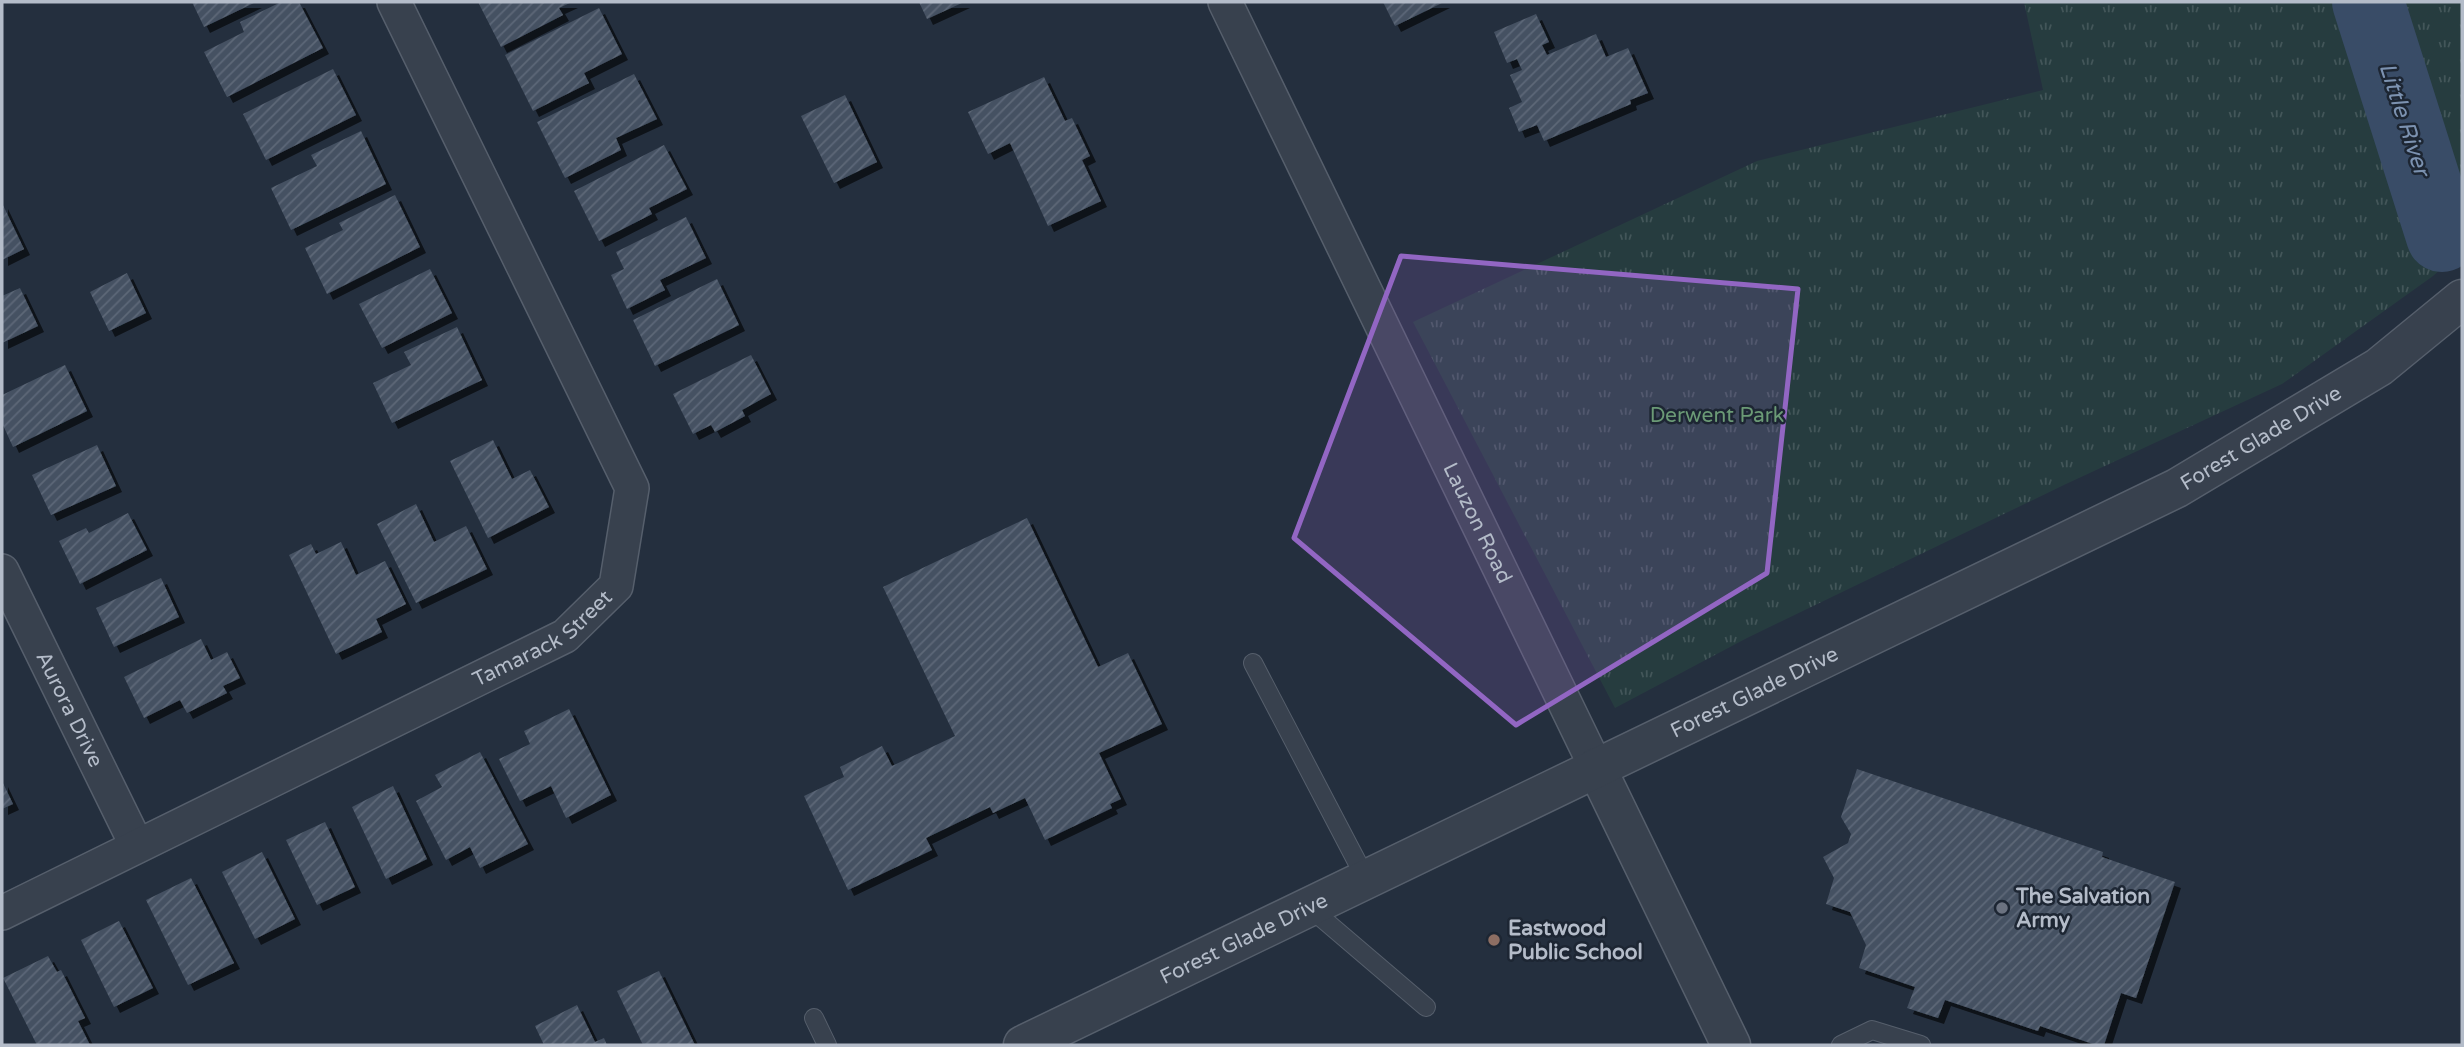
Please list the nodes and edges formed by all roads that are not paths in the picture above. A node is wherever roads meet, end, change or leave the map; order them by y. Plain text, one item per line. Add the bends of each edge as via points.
1 (394, 2) edge
2 (1224, 2) edge
3 (2462, 299) edge
4 (2, 571) edge
5 (1253, 663) dead end
6 (1596, 767) junction
7 (137, 846) junction
8 (1367, 881) junction
9 (1310, 908) junction
10 (2, 912) edge
11 (1426, 1007) dead end
12 (814, 1018) dead end
13 (827, 1045) edge
14 (1023, 1045) edge
15 (1731, 1045) edge
16 (1840, 1045) edge
17 (1921, 1045) edge

1 - 7 street, Tamarack Street via 632,488 616,586 565,636
2 - 6 street, Lauzon Road
3 - 6 street, Forest Glade Drive via 2379,367 2176,488
4 - 7 street, Aurora Drive
5 - 8 lane
6 - 8 street, Forest Glade Drive
6 - 15 street, Lauzon Road
7 - 10 street, Tamarack Street
8 - 9 street, Forest Glade Drive
9 - 11 lane
9 - 14 street, Forest Glade Drive
12 - 13 lane
16 - 17 lane via 1872,1030

